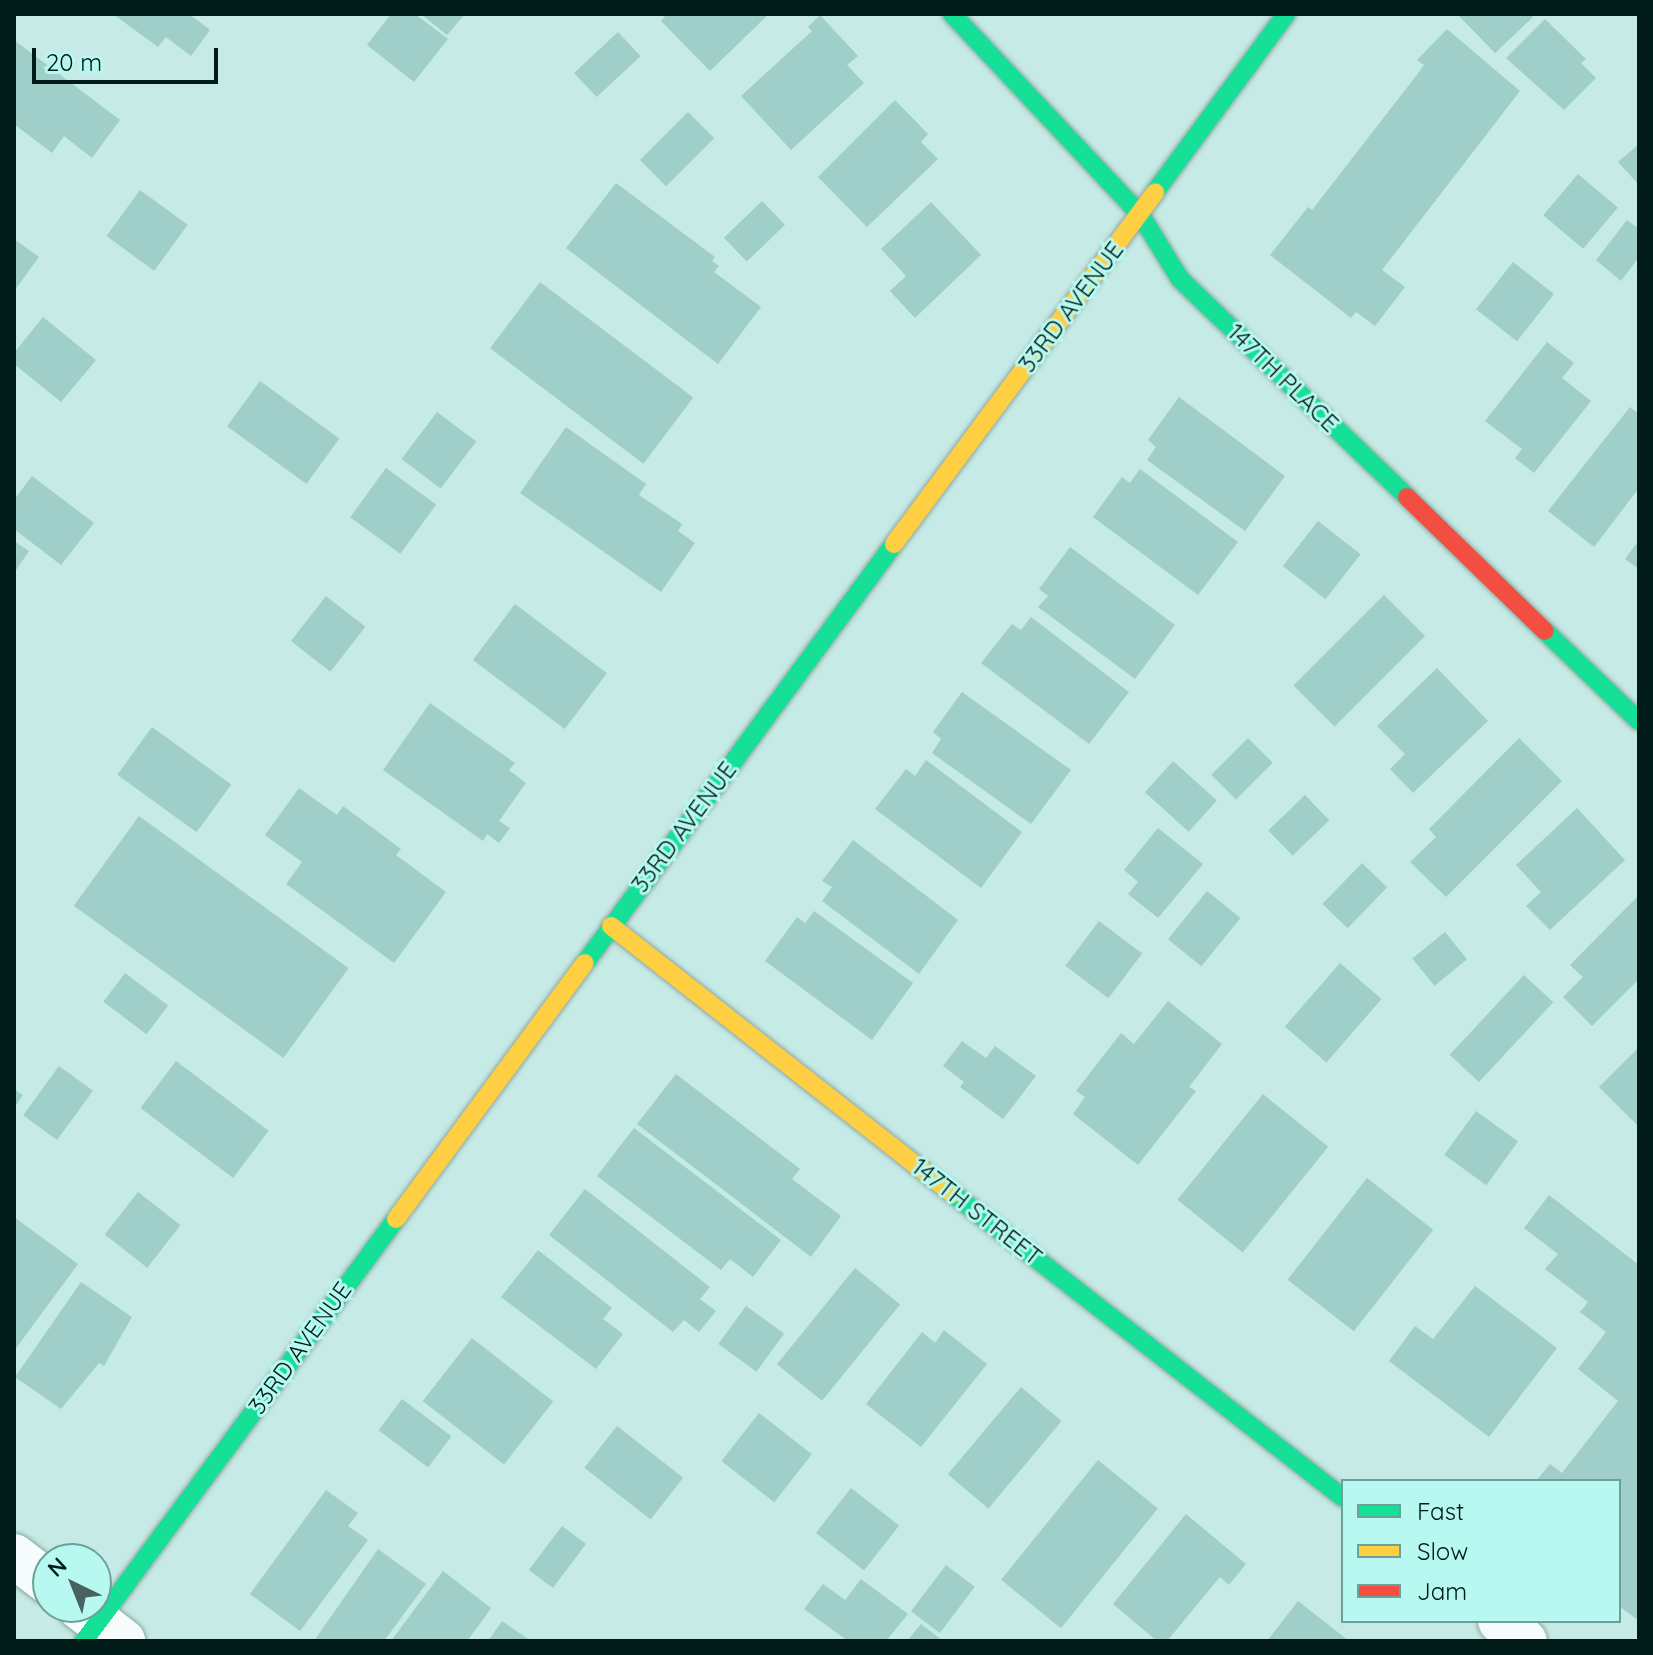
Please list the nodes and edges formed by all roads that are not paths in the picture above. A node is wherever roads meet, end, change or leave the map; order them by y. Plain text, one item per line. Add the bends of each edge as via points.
1 (952, 14) edge
2 (1286, 14) edge
3 (1140, 214) junction
4 (1639, 721) edge
5 (611, 926) junction
6 (1341, 1496) edge
7 (14, 1556) edge
8 (32, 1570) edge
9 (1502, 1623) edge
10 (96, 1628) edge
11 (1525, 1641) edge

1 - 3 street, 147TH PLACE
2 - 3 street, 33RD AVENUE
3 - 4 street, 147TH PLACE via 1180,279
3 - 5 street, 33RD AVENUE
5 - 6 street, 147TH STREET
5 - 10 street, 33RD AVENUE
7 - 8 street
9 - 11 street

